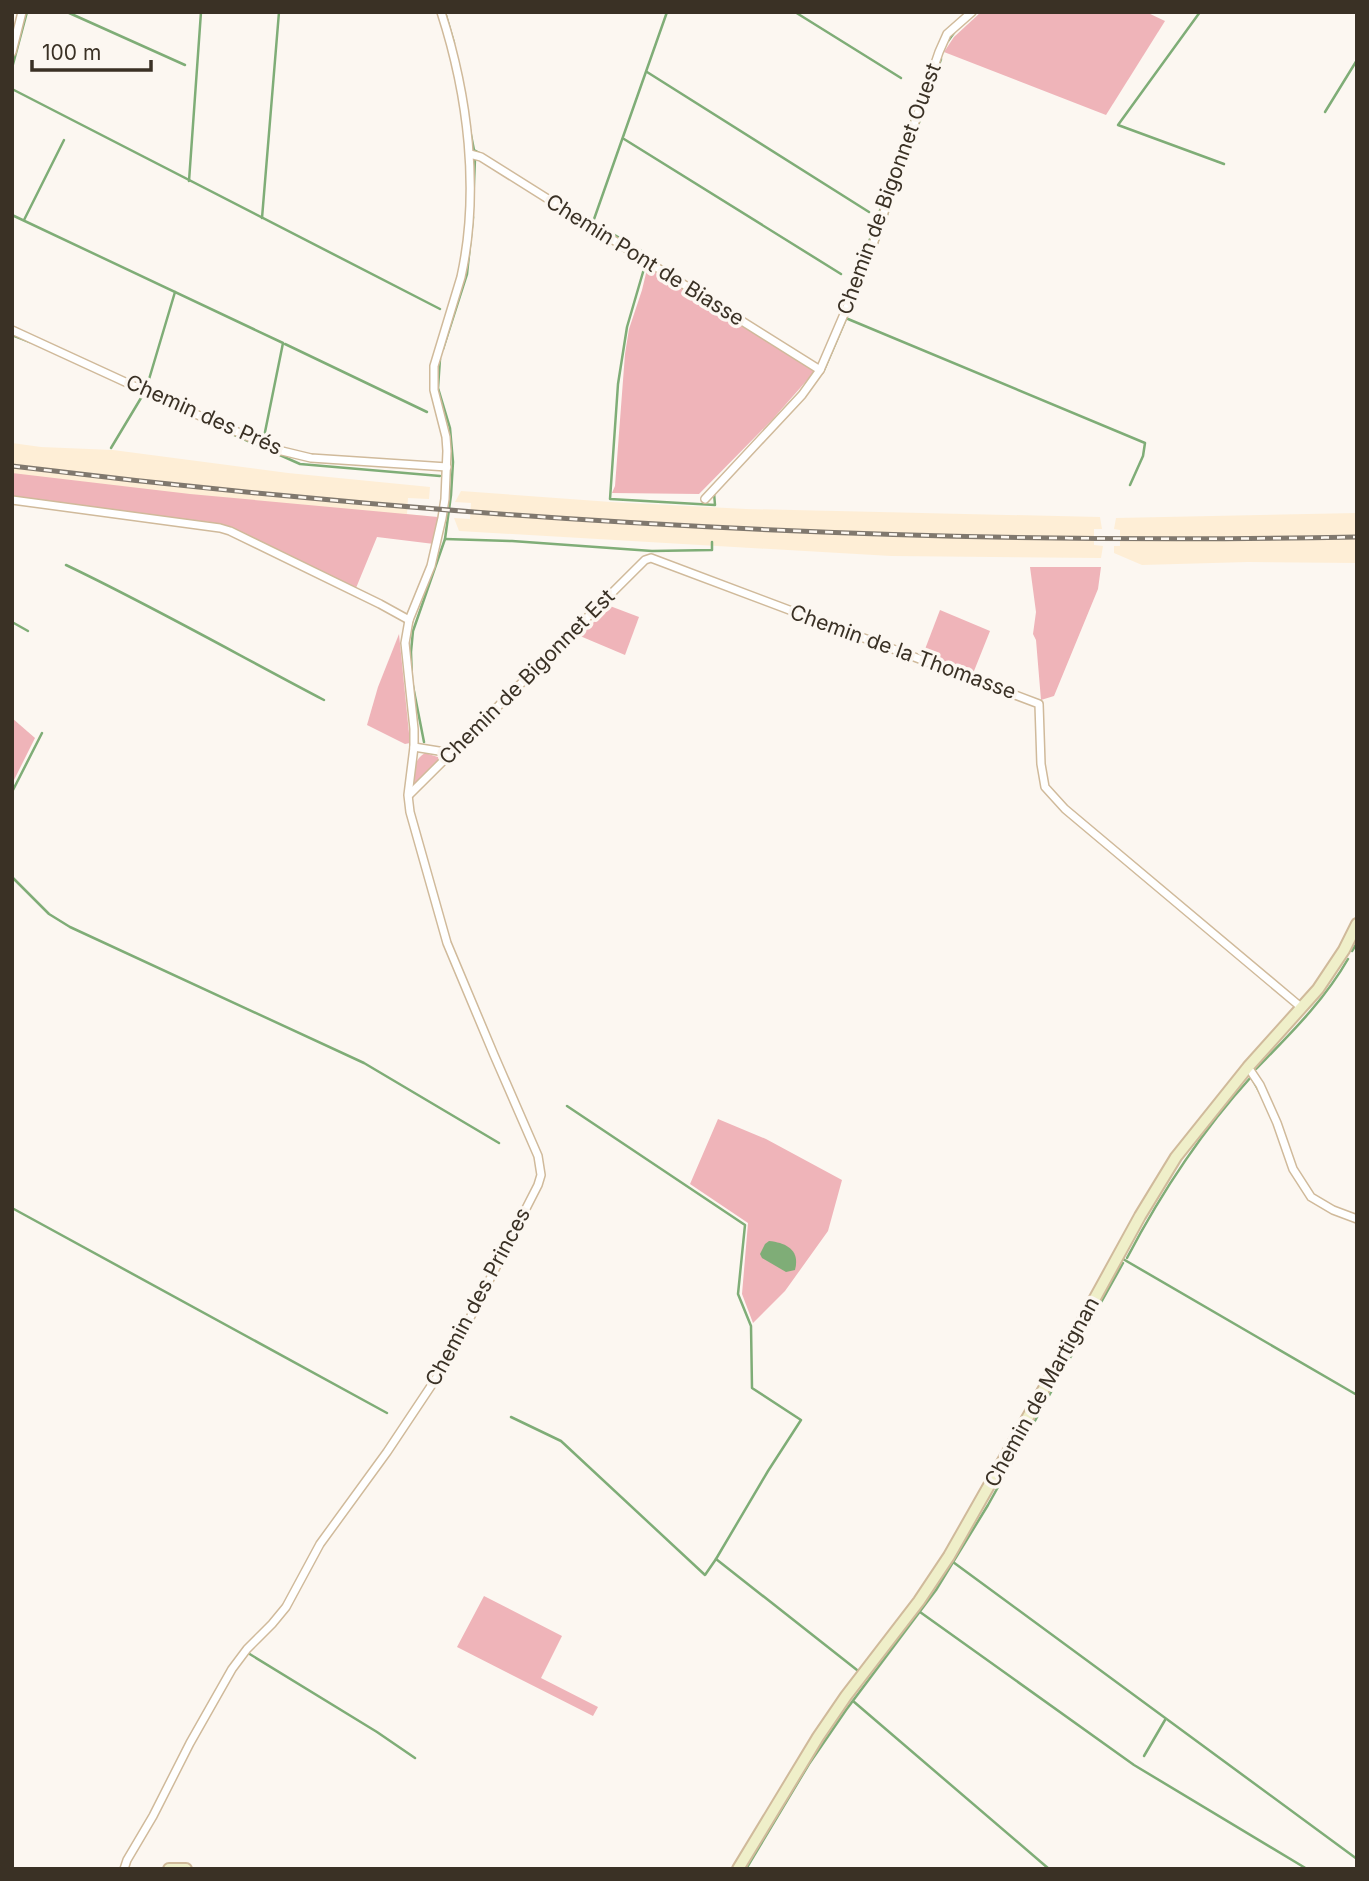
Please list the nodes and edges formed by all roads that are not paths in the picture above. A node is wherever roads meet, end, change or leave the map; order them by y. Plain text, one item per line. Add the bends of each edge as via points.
1 (22, 12) edge
2 (441, 12) edge
3 (972, 12) edge
4 (12, 52) edge
5 (470, 154) junction
6 (12, 330) edge
7 (820, 370) junction
8 (447, 467) junction
9 (705, 499) dead end
10 (12, 500) edge
11 (645, 559) joint
12 (409, 620) junction
13 (414, 747) junction
14 (451, 753) junction
15 (408, 795) junction
16 (1357, 924) edge
17 (1302, 1008) junction
18 (1248, 1067) junction
19 (1357, 1219) edge
20 (124, 1869) edge
21 (169, 1869) edge
22 (186, 1869) edge
23 (738, 1869) edge

1 - 4 street
2 - 5 street, Chemin des Princes
3 - 7 street, Chemin de Bigonnet Ouest via 947,34 939,52 869,256
5 - 7 street, Chemin Pont de Biasse
5 - 8 street, Chemin des Princes via 464,262 433,379 446,437
6 - 8 street, Chemin des Prés via 282,451 311,458
7 - 9 street, Chemin de Bigonnet Ouest
8 - 12 street, Chemin des Princes via 438,541
10 - 12 street via 220,528
11 - 14 street, Chemin de Bigonnet Est
11 - 17 street, Chemin de la Thomasse via 1039,704 1045,787 1065,809
12 - 13 street, Chemin des Princes via 405,643
13 - 14 street
13 - 15 street, Chemin des Princes
14 - 15 street, Chemin de Bigonnet Est
15 - 20 street, Chemin des Princes via 447,943 538,1156 541,1175 449,1359 320,1544 286,1607 232,1669
16 - 17 main road, Chemin de Martignan via 1332,971
17 - 18 main road, Chemin de Martignan
18 - 19 street via 1277,1123 1293,1169 1311,1197
18 - 23 main road, Chemin de Martignan via 1163,1178 949,1556 818,1737
21 - 22 main road

